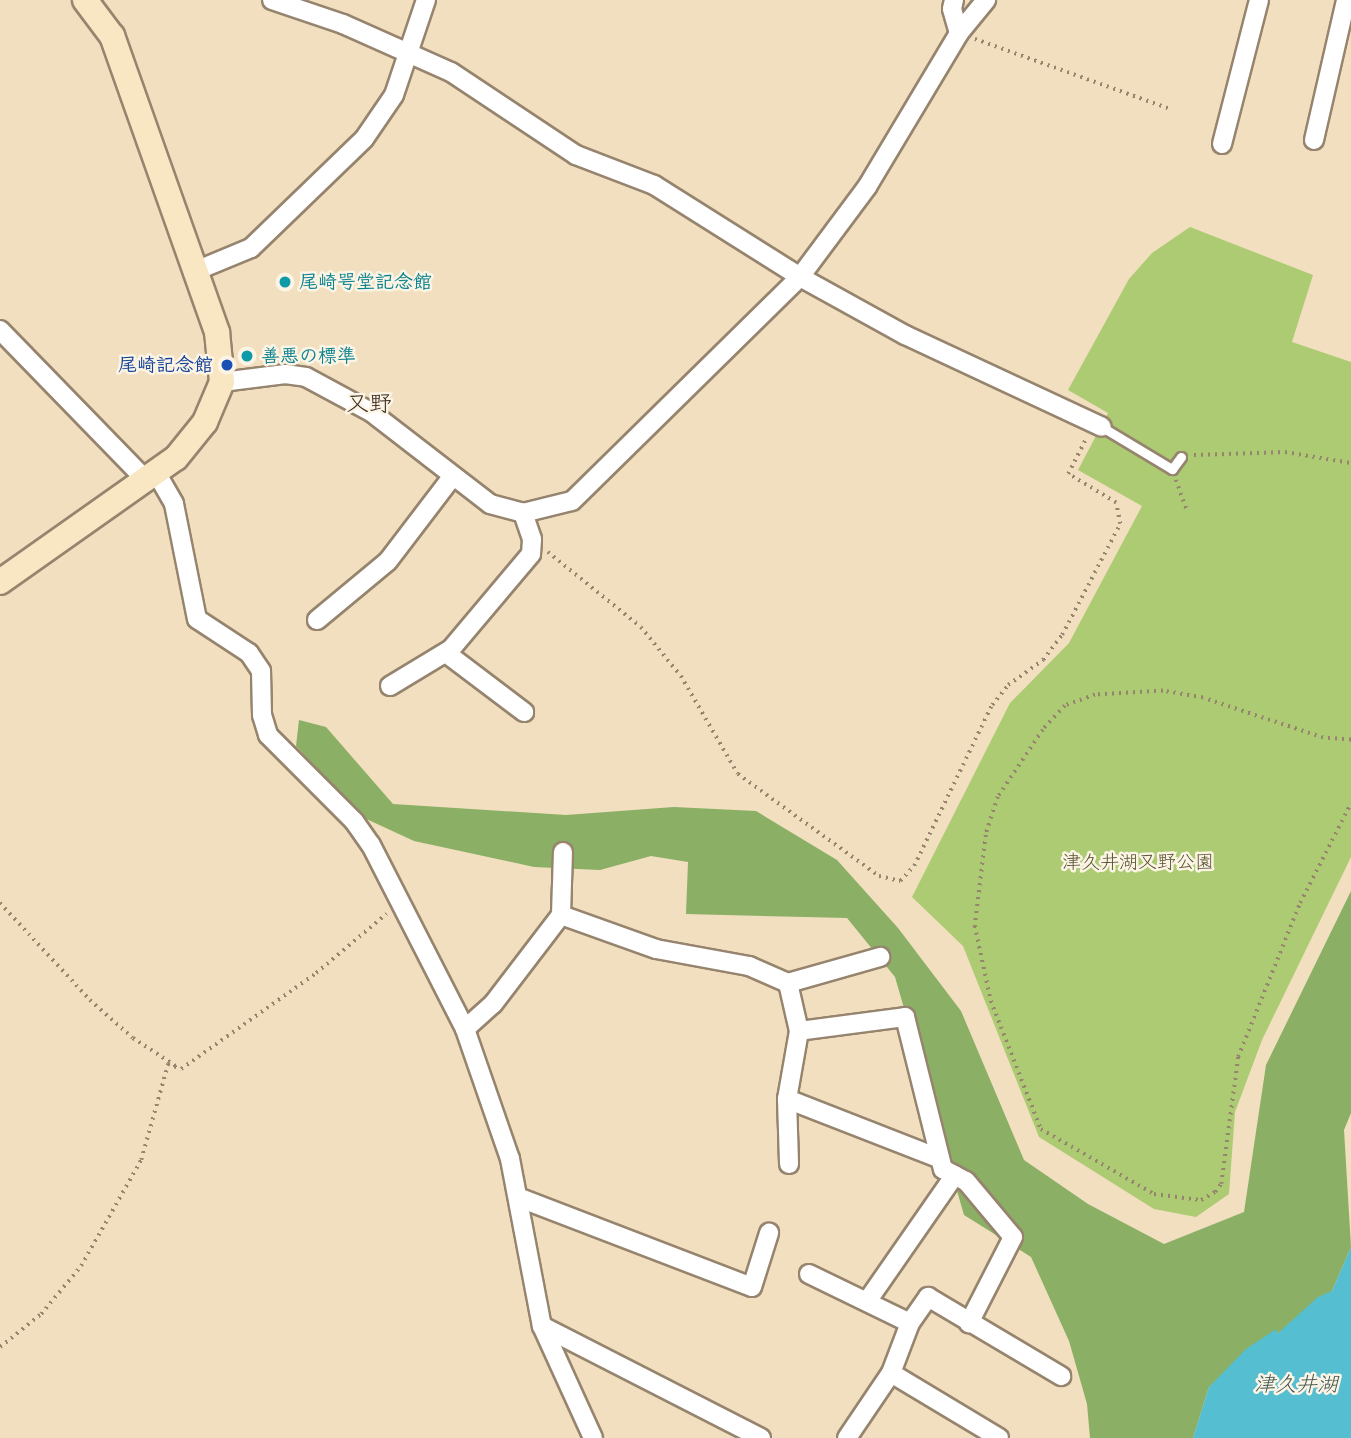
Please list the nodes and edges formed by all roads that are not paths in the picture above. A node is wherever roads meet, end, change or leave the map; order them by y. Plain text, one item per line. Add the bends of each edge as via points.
1 (85, 0) edge
2 (272, 0) edge
3 (426, 0) edge
4 (954, 0) edge
5 (986, 0) edge
6 (1259, 0) edge
7 (1346, 0) edge
8 (960, 33) junction
9 (410, 56) junction
10 (1314, 140) dead end
11 (1222, 144) dead end
12 (192, 272) junction
13 (800, 277) junction
14 (0, 330) edge
15 (222, 382) junction
16 (1099, 425) joint
17 (1181, 457) road end
18 (152, 477) junction
19 (452, 477) junction
20 (523, 513) junction
21 (0, 582) edge
22 (317, 620) dead end
23 (446, 653) junction
24 (390, 686) dead end
25 (524, 712) dead end
26 (563, 852) dead end
27 (561, 915) junction
28 (880, 957) dead end
29 (788, 983) junction
30 (465, 1029) junction
31 (799, 1031) junction
32 (787, 1100) junction
33 (938, 1158) junction
34 (789, 1164) dead end
35 (955, 1175) junction
36 (520, 1198) junction
37 (769, 1233) dead end
38 (809, 1274) dead end
39 (868, 1300) junction
40 (910, 1323) junction
41 (969, 1323) junction
42 (542, 1326) junction
43 (891, 1373) junction
44 (1061, 1376) dead end
45 (593, 1438) edge
46 (761, 1438) edge
47 (847, 1438) edge
48 (999, 1438) edge

1 - 12 street via 112,36
2 - 9 street via 342,24
3 - 9 street
4 - 8 street via 952,9
5 - 8 street
6 - 11 street
7 - 10 street
8 - 13 street via 867,187
9 - 12 street via 394,95 364,139 299,204 251,247
9 - 13 street via 451,72 576,155 654,185
12 - 15 street via 217,332
13 - 16 street via 905,335
13 - 20 street via 588,488 562,506
14 - 18 street
15 - 18 street via 193,442
15 - 19 street via 285,374 306,377 371,412
16 - 17 lane via 1172,468
18 - 21 street
18 - 30 street via 174,504 197,619 249,653 261,671 261,715 268,735 354,821
19 - 20 street via 490,504
19 - 22 street via 388,561
20 - 23 street via 532,539 531,554
23 - 24 street
23 - 25 street
26 - 27 street
27 - 29 street via 656,949 749,966
27 - 30 street via 492,1004
28 - 29 street
29 - 31 street
30 - 36 street
31 - 32 street
31 - 33 street via 905,1017
32 - 33 street
32 - 34 street
33 - 35 street via 943,1169
35 - 39 street
35 - 41 street via 966,1181 1013,1237
36 - 37 street via 752,1287
36 - 42 street
38 - 39 street
39 - 40 street
40 - 41 street via 928,1297
40 - 43 street
41 - 44 street
42 - 45 street
42 - 46 street
43 - 47 street
43 - 48 street

